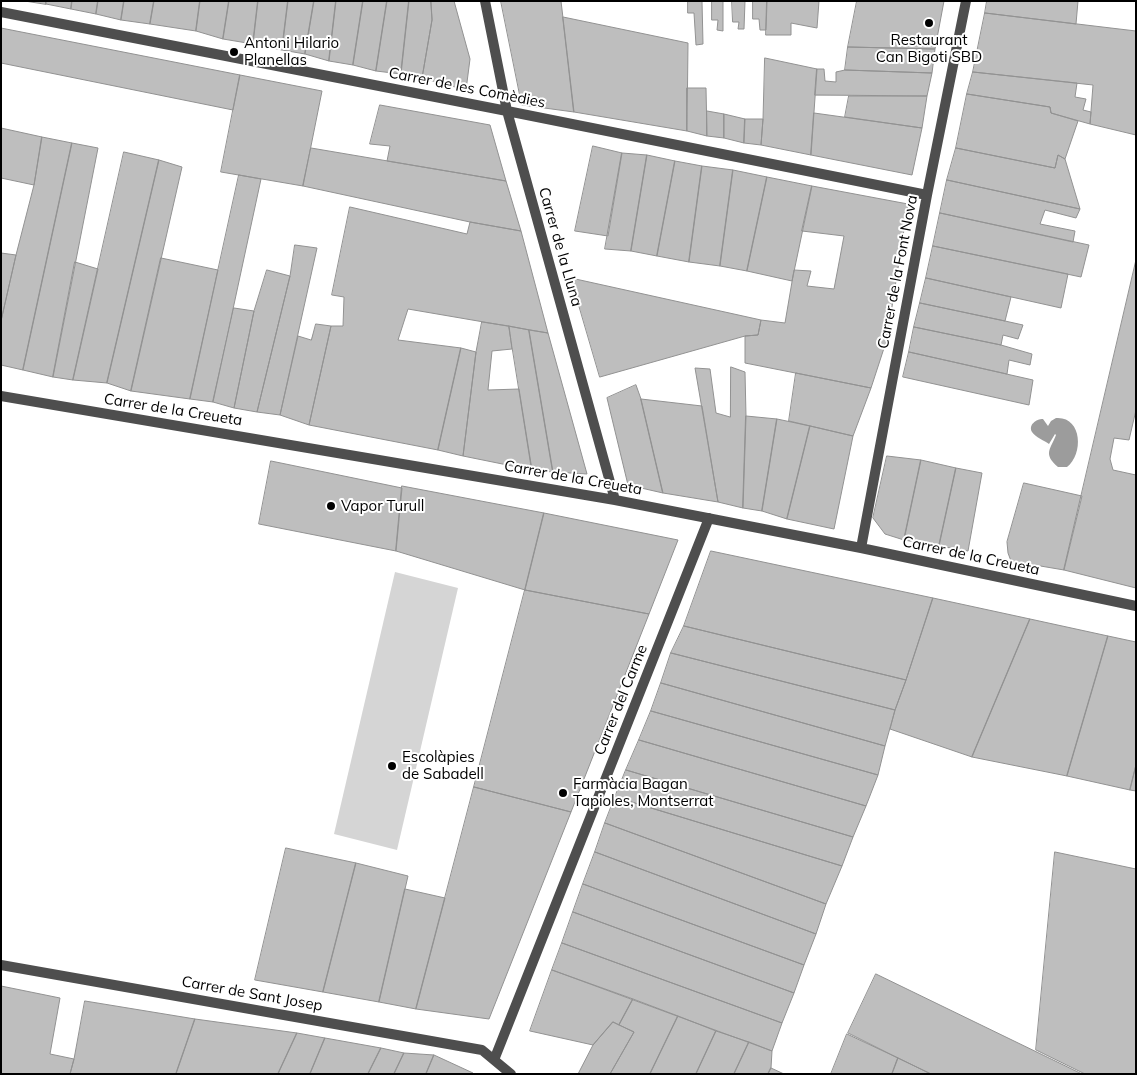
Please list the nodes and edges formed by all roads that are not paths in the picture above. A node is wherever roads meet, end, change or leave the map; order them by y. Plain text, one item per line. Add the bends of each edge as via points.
1 (485, 1) edge
2 (966, 1) edge
3 (1, 12) edge
4 (507, 111) junction
5 (927, 195) junction
6 (1, 396) edge
7 (615, 500) junction
8 (709, 518) junction
9 (861, 548) junction
10 (1136, 606) edge
11 (1, 965) edge
12 (494, 1060) junction
13 (511, 1074) edge

1 - 4 street, Carrer de la Lluna
2 - 5 street, Carrer de la Font Nova
3 - 4 street, Carrer de les Comèdies
4 - 5 street, Carrer de les Comèdies
4 - 7 street, Carrer de la Lluna
5 - 9 street, Carrer de la Font Nova
6 - 7 street, Carrer de la Creueta
7 - 8 street, Carrer de la Creueta
8 - 9 street, Carrer de la Creueta
8 - 12 street, Carrer del Carme
9 - 10 street, Carrer de la Creueta
11 - 12 street, Carrer de Sant Josep via 482,1050
12 - 13 street, Carrer de Sant Josep

